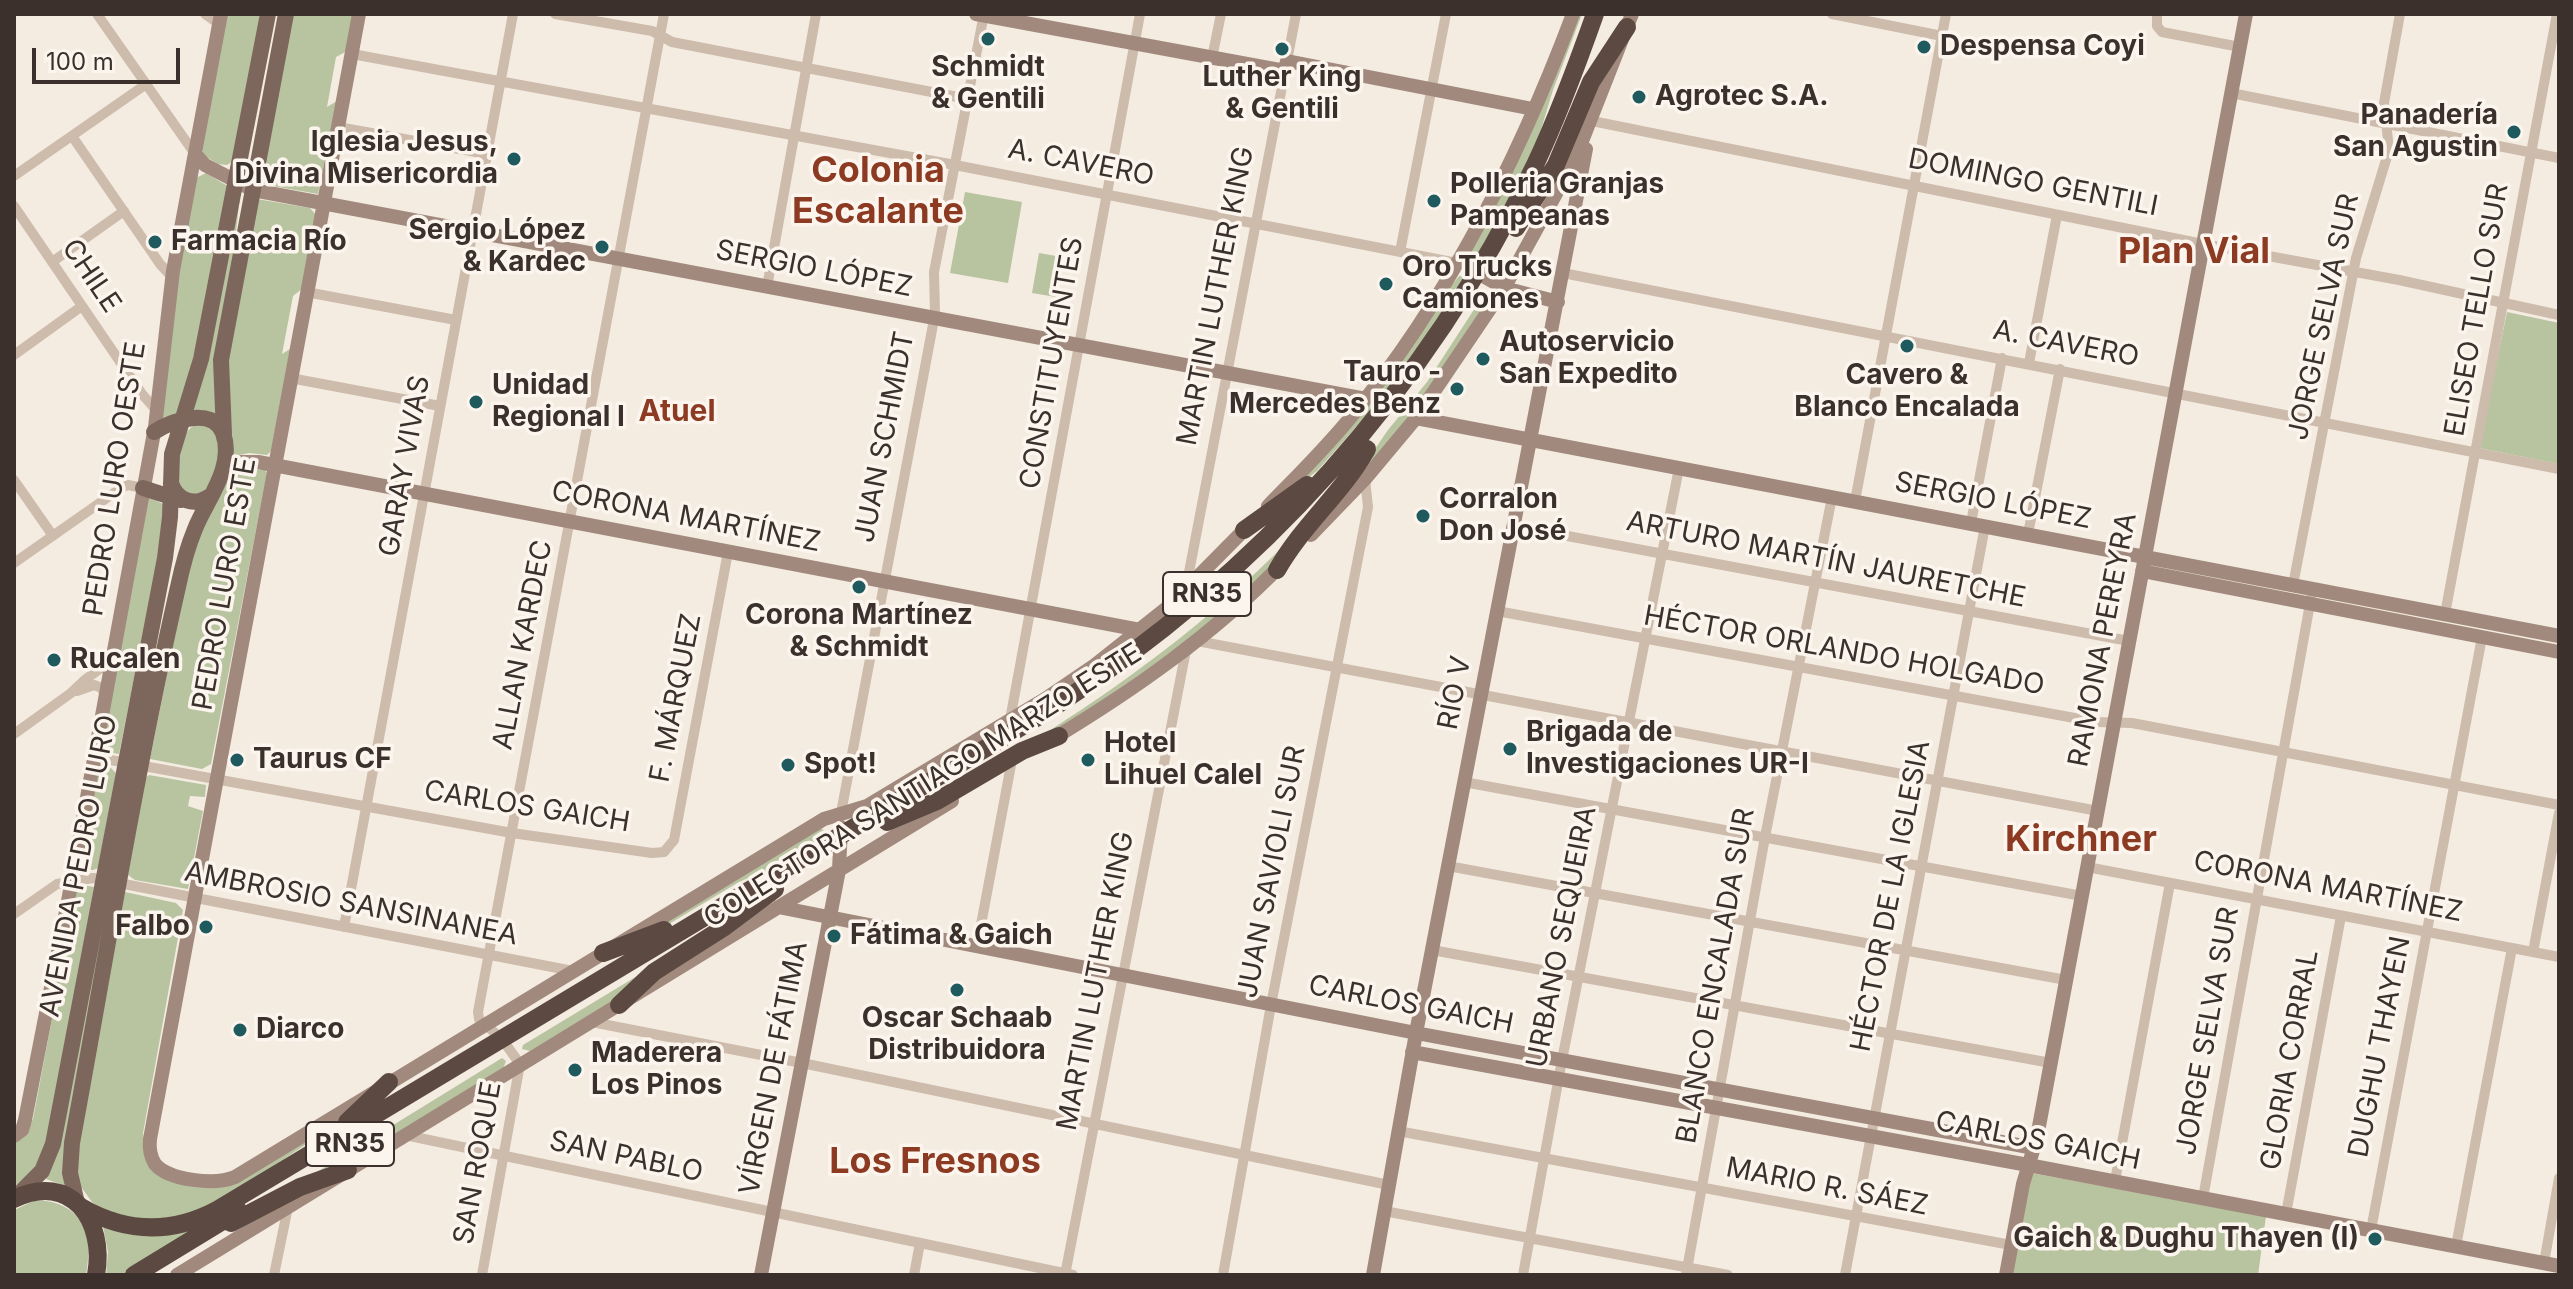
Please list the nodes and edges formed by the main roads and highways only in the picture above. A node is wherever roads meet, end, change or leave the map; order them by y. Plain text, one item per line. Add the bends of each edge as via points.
1 (268, 14) edge
2 (286, 14) edge
3 (1586, 14) edge
4 (1595, 14) edge
5 (1607, 14) edge
6 (1630, 21) edge
7 (1547, 138) junction
8 (1516, 228) junction
9 (1482, 275) junction
10 (1397, 391) junction
11 (185, 423) junction
12 (154, 432) road end
13 (224, 439) junction
14 (1367, 449) junction
15 (143, 488) road end
16 (171, 490) junction
17 (210, 496) junction
18 (1244, 530) road end
19 (1277, 570) road end
20 (1059, 736) road end
21 (887, 822) junction
22 (841, 842) junction
23 (788, 867) junction
24 (777, 898) junction
25 (603, 953) road end
26 (619, 1005) road end
27 (506, 1044) junction
28 (389, 1082) road end
29 (348, 1170) road end
30 (14, 1199) edge
31 (233, 1201) junction
32 (79, 1205) junction
33 (191, 1240) junction
34 (96, 1275) edge
35 (134, 1275) edge

1 - 11 main road, AVENIDA PEDRO LURO
2 - 13 main road, AVENIDA PEDRO LURO via 221,360
3 - 7 highway via 1555,97
4 - 7 highway, RN35
5 - 8 highway, RN35 via 1562,134
6 - 8 highway via 1594,77 1556,165
7 - 9 highway, RN35
8 - 9 highway, RN35
9 - 10 highway, RN35
9 - 14 highway, RN35 via 1433,362
10 - 18 highway via 1315,478
10 - 22 highway, RN35 via 1279,526 1167,627 1058,704
11 - 12 main road
11 - 13 main road via 205,417 221,428
11 - 16 main road, AVENIDA PEDRO LURO via 172,454
13 - 17 main road, AVENIDA PEDRO LURO via 223,470
14 - 19 highway
14 - 21 highway, RN35 via 1261,561 1175,636 1065,714
15 - 16 main road
16 - 17 main road via 188,502
16 - 30 main road, AVENIDA PEDRO LURO via 165,558 52,1149 42,1171
17 - 32 main road, AVENIDA PEDRO LURO via 183,565 167,634 71,1148 70,1173
20 - 21 highway
21 - 22 highway, RN35
22 - 23 highway, RN35
22 - 24 highway, RN35
23 - 25 highway via 746,883 658,934
23 - 27 highway, RN35
24 - 26 highway via 650,974
24 - 27 highway, RN35
27 - 31 highway, RN35
27 - 33 highway, RN35
28 - 31 highway via 352,1119
29 - 33 highway via 300,1187
30 - 32 highway, RN35 via 45,1192
31 - 32 highway, RN35 via 193,1221 160,1228 119,1224
32 - 34 highway via 98,1238
33 - 35 highway, RN35

